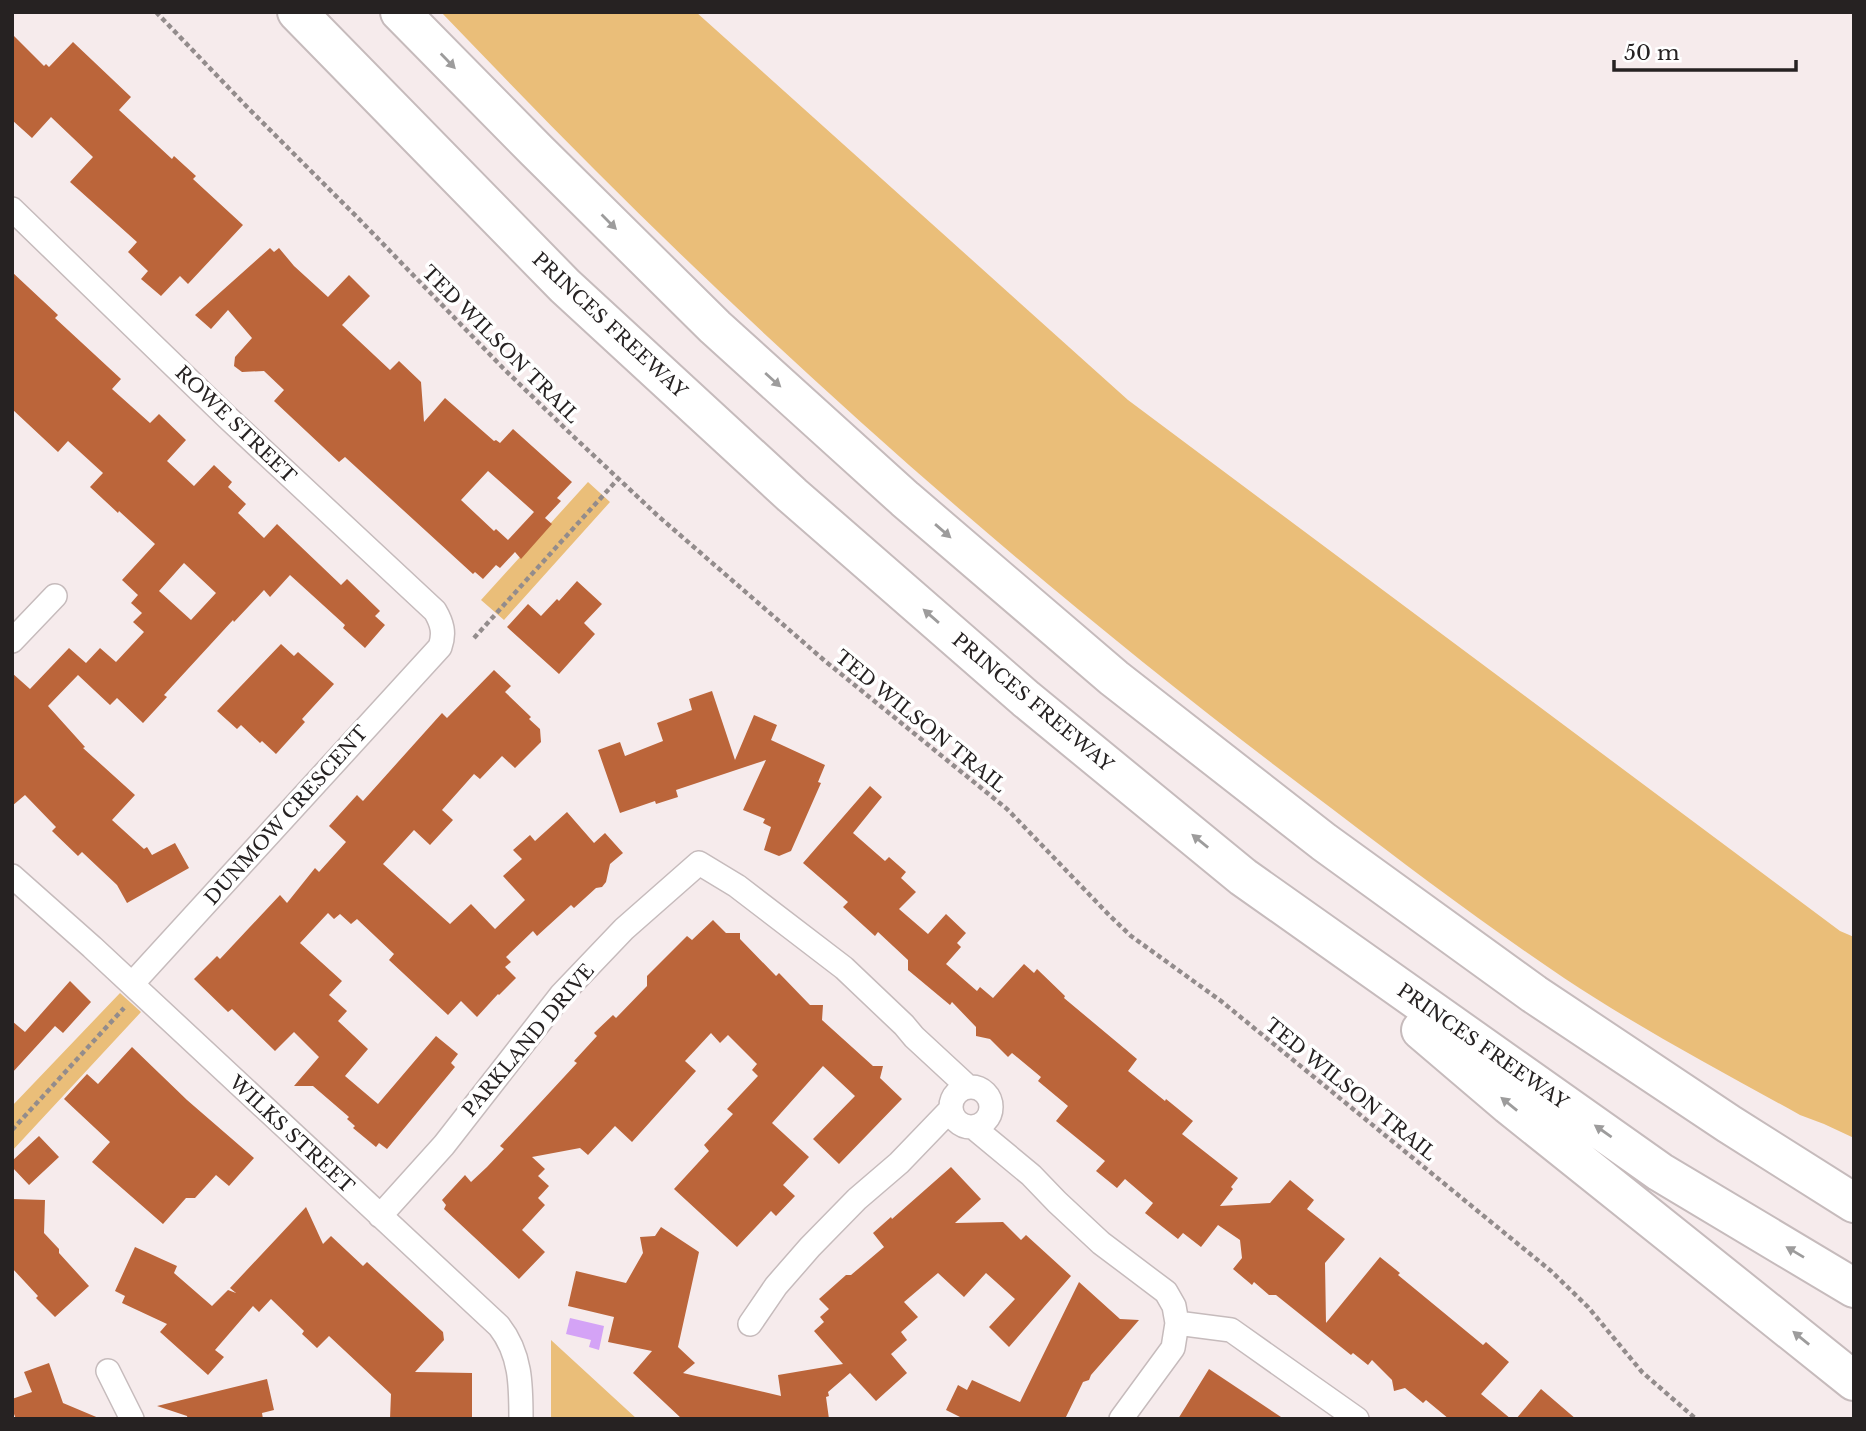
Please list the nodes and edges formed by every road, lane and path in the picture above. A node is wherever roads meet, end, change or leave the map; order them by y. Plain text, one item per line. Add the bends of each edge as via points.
1 (156, 12) edge
2 (297, 12) edge
3 (400, 12) edge
4 (12, 209) edge
5 (618, 479) junction
6 (55, 596) dead end
7 (474, 638) dead end
8 (12, 641) edge
9 (440, 647) joint
10 (12, 876) edge
11 (1243, 877) junction
12 (130, 993) junction
13 (1534, 993) junction
14 (966, 1110) junction
15 (12, 1130) edge
16 (1854, 1171) edge
17 (1854, 1203) edge
18 (380, 1216) junction
19 (1854, 1287) edge
20 (1177, 1323) junction
21 (750, 1324) dead end
22 (108, 1371) dead end
23 (1854, 1381) edge
24 (132, 1419) edge
25 (521, 1419) edge
26 (1121, 1419) edge
27 (1357, 1419) edge
28 (1696, 1419) edge

1 - 5 path, TED WILSON TRAIL via 503,368
11 -> 2 highway, PRINCES FREEWAY via 1026,699 792,495 565,286
3 -> 13 highway via 715,327 905,499 1114,678 1324,842
4 - 9 street, ROWE STREET via 435,611 443,631
5 - 7 path
5 - 28 path, TED WILSON TRAIL via 779,622 1007,809 1131,936 1221,1001 1551,1271 1642,1372
6 - 8 street
9 - 12 street, DUNMOW CRESCENT
10 - 12 street, WILKS STREET
19 -> 11 highway, PRINCES FREEWAY via 1660,1172
23 -> 11 highway via 1509,1105
12 - 15 path
12 - 18 street, WILKS STREET
13 - 16 highway
13 - 17 highway
14 - 18 street, PARKLAND DRIVE via 904,1025 844,968 737,886 699,863 624,929 561,995 444,1145
14 - 20 street, PARKLAND DRIVE via 1101,1243 1166,1292
14 - 21 street via 857,1199 776,1286
18 - 25 street, WILKS STREET via 509,1338 519,1370
20 - 26 street via 1173,1348
20 - 27 street via 1231,1330
22 - 24 street

